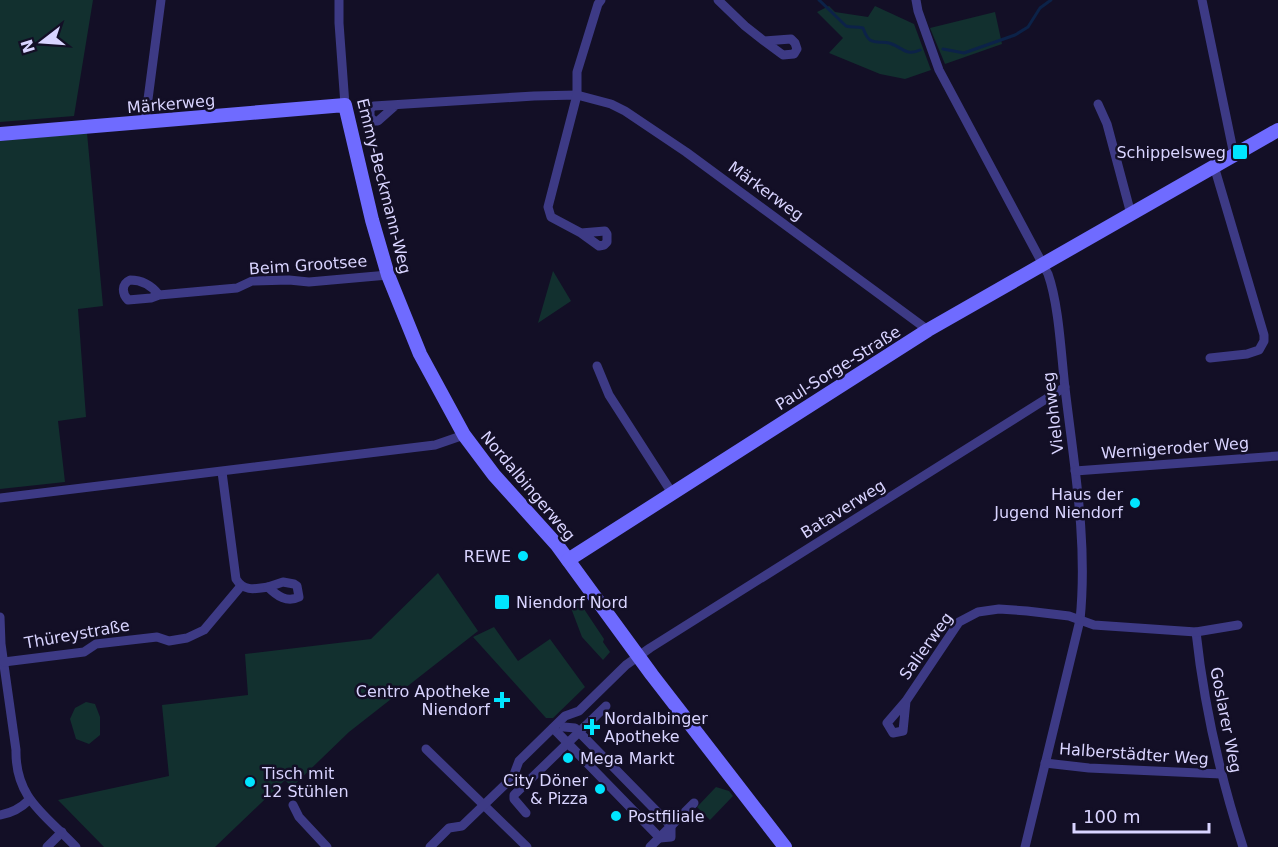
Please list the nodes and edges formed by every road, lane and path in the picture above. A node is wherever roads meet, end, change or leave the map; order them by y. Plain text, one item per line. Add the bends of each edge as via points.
1 (161, 0) edge
2 (339, 0) edge
3 (601, 0) edge
4 (718, 0) edge
5 (916, 0) edge
6 (1202, 0) edge
7 (764, 41) dead end
8 (576, 95) junction
9 (1098, 104) dead end
10 (345, 105) junction
11 (396, 105) dead end
12 (145, 122) junction
13 (1278, 130) edge
14 (0, 134) edge
15 (1234, 155) junction
16 (1214, 166) junction
17 (1131, 214) junction
18 (581, 233) dead end
19 (1042, 264) junction
20 (388, 275) junction
21 (159, 295) dead end
22 (928, 330) junction
23 (1210, 358) dead end
24 (597, 366) dead end
25 (1065, 387) junction
26 (464, 435) junction
27 (1278, 456) edge
28 (1075, 471) junction
29 (222, 472) junction
30 (672, 493) junction
31 (0, 498) edge
32 (568, 560) junction
33 (240, 586) junction
34 (268, 587) dead end
35 (0, 617) edge
36 (1080, 620) junction
37 (1238, 625) dead end
38 (1196, 632) junction
39 (638, 657) junction
40 (4, 662) junction
41 (906, 701) dead end
42 (606, 706) dead end
43 (564, 727) dead end
44 (554, 728) junction
45 (579, 732) junction
46 (568, 742) junction
47 (426, 749) dead end
48 (1045, 763) junction
49 (1221, 774) junction
50 (29, 800) junction
51 (694, 803) dead end
52 (292, 805) dead end
53 (483, 805) junction
54 (525, 808) dead end
55 (0, 815) edge
56 (671, 826) junction
57 (62, 832) junction
58 (660, 838) junction
59 (47, 847) edge
60 (76, 847) edge
61 (327, 847) edge
62 (430, 847) edge
63 (527, 847) edge
64 (650, 847) edge
65 (785, 847) edge
66 (1026, 847) edge
67 (1243, 847) edge

1 - 12 street
2 - 10 street, Emmy-Beckmann-Weg
3 - 8 street via 577,72
4 - 7 street
5 - 19 street, Vielohweg via 939,70
6 - 15 street
8 - 11 street, Märkerweg
8 - 18 street via 548,207 551,217
8 - 22 street, Märkerweg via 598,99 625,111
9 - 17 street
10 - 12 street, Märkerweg
10 - 20 street, Emmy-Beckmann-Weg
12 - 14 street, Märkerweg
13 - 15 street, Paul-Sorge-Straße
15 - 16 street, Paul-Sorge-Straße
16 - 17 street, Paul-Sorge-Straße
16 - 23 street via 1264,341 1259,350 1247,354
17 - 19 street, Paul-Sorge-Straße
19 - 22 street, Paul-Sorge-Straße
19 - 25 street, Vielohweg via 1052,284
20 - 21 street, Beim Grootsee via 309,282 252,281 237,288
20 - 26 street, Emmy-Beckmann-Weg via 420,354
22 - 30 street, Paul-Sorge-Straße
24 - 30 street via 609,395
25 - 28 street, Vielohweg
25 - 39 street, Bataverweg
26 - 29 street, Nordalbingerweg via 435,445
26 - 32 street, Nordalbingerweg
27 - 28 street, Wernigeroder Weg
28 - 36 street, Vielohweg via 1084,555
29 - 31 street, Nordalbingerweg
29 - 33 street
30 - 32 street, Paul-Sorge-Straße
32 - 39 street, Nordalbingerweg
33 - 34 street via 250,590
33 - 40 street, Thüreystraße via 197,635 169,641 158,637 96,644 84,652
35 - 40 street
36 - 38 street, Salierweg via 1094,625
36 - 41 street, Salierweg via 999,609 968,615 959,622
36 - 48 street, Vielohweg
37 - 38 street, Salierweg
38 - 49 street, Goslarer Weg
39 - 44 street, Bataverweg via 579,711 565,716
39 - 65 street, Nordalbingerweg
40 - 50 street via 15,765
42 - 45 street
43 - 45 street
44 - 46 street
44 - 53 street, Bataverweg via 519,761 513,777
45 - 46 street
45 - 56 street
46 - 54 street via 514,795
46 - 58 street
47 - 53 street
48 - 49 street, Halberstädter Weg
48 - 66 street, Vielohweg
49 - 67 street, Goslarer Weg
50 - 55 street via 22,807
50 - 57 street
51 - 56 street
52 - 61 street via 298,817
53 - 62 street, Bataverweg via 462,826 449,828
53 - 63 street
56 - 58 street
57 - 59 street
57 - 60 street
58 - 64 street

